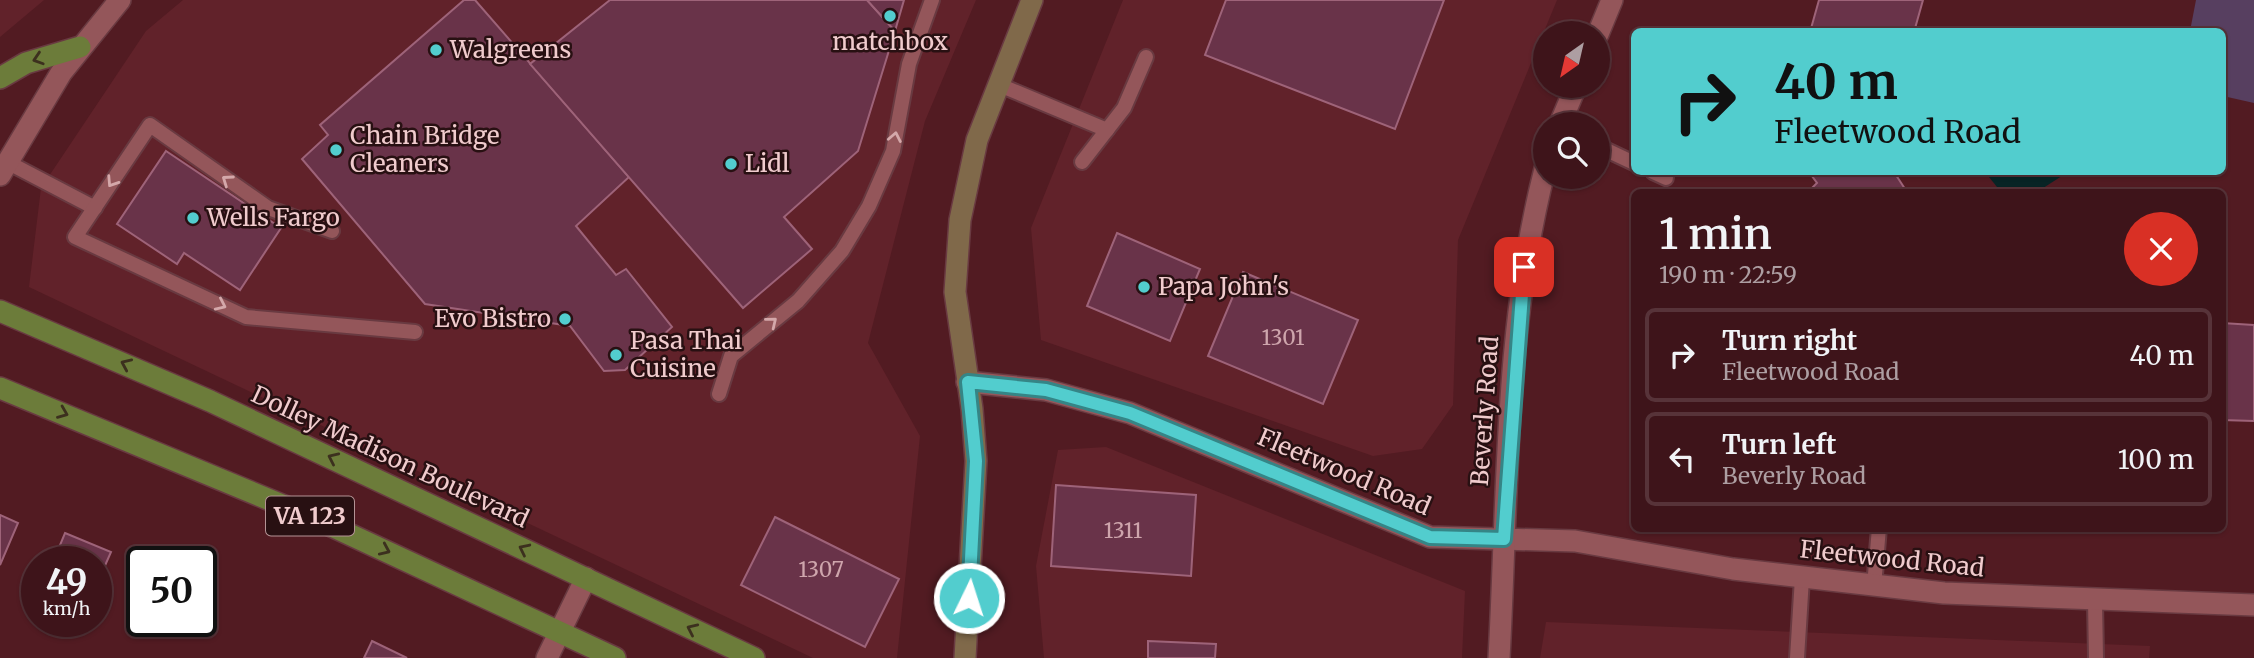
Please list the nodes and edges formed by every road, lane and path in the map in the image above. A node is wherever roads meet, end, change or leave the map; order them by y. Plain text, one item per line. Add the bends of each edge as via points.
1 (120, 0) edge
2 (932, 0) edge
3 (1032, 0) edge
4 (1612, 0) edge
5 (1603, 21) edge
6 (80, 47) junction
7 (1146, 57) dead end
8 (0, 78) edge
9 (997, 85) junction
10 (1107, 130) junction
11 (1610, 152) edge
12 (1082, 162) dead end
13 (1631, 162) edge
14 (3, 168) edge
15 (1539, 189) edge
16 (95, 208) junction
17 (332, 231) dead end
18 (0, 311) edge
19 (415, 332) dead end
20 (968, 382) junction
21 (0, 388) edge
22 (719, 394) dead end
23 (1879, 532) edge
24 (1504, 539) junction
25 (586, 578) junction
26 (1802, 578) junction
27 (1874, 586) junction
28 (2095, 601) junction
29 (2254, 605) edge
30 (559, 632) junction
31 (547, 658) edge
32 (615, 658) edge
33 (754, 658) edge
34 (965, 658) edge
35 (1499, 658) edge
36 (1797, 658) edge
37 (2096, 658) edge

1 - 6 street
22 -> 2 lane via 731,356 798,301 842,251 869,206 893,151 909,64
3 - 9 main road
4 - 5 street
6 -> 8 main road via 26,63
6 - 14 street via 44,97
7 - 10 lane via 1124,108
9 - 10 lane
9 - 20 main road via 970,169 959,233 955,292
10 - 12 lane
11 - 13 lane
14 - 16 lane
15 - 24 street, Beverly Road via 1521,285
17 -> 16 lane via 268,208 150,125
16 -> 19 lane via 75,237 246,317
25 -> 18 main road, Dolley Madison Boulevard / VA 123 via 210,401
20 - 24 street, Fleetwood Road via 1046,390 1130,413 1430,537
20 - 34 main road via 976,490
21 -> 30 main road, VA 123 via 323,522
23 - 27 lane
24 - 26 street, Fleetwood Road via 1575,541
24 - 35 street, Beverly Road
25 - 30 street
33 -> 25 main road, Dolley Madison Boulevard / VA 123
26 - 27 street, Fleetwood Road
26 - 36 lane
27 - 28 street, Fleetwood Road
28 - 29 street, Fleetwood Road
28 - 37 lane
30 - 31 street
30 - 32 main road, VA 123

